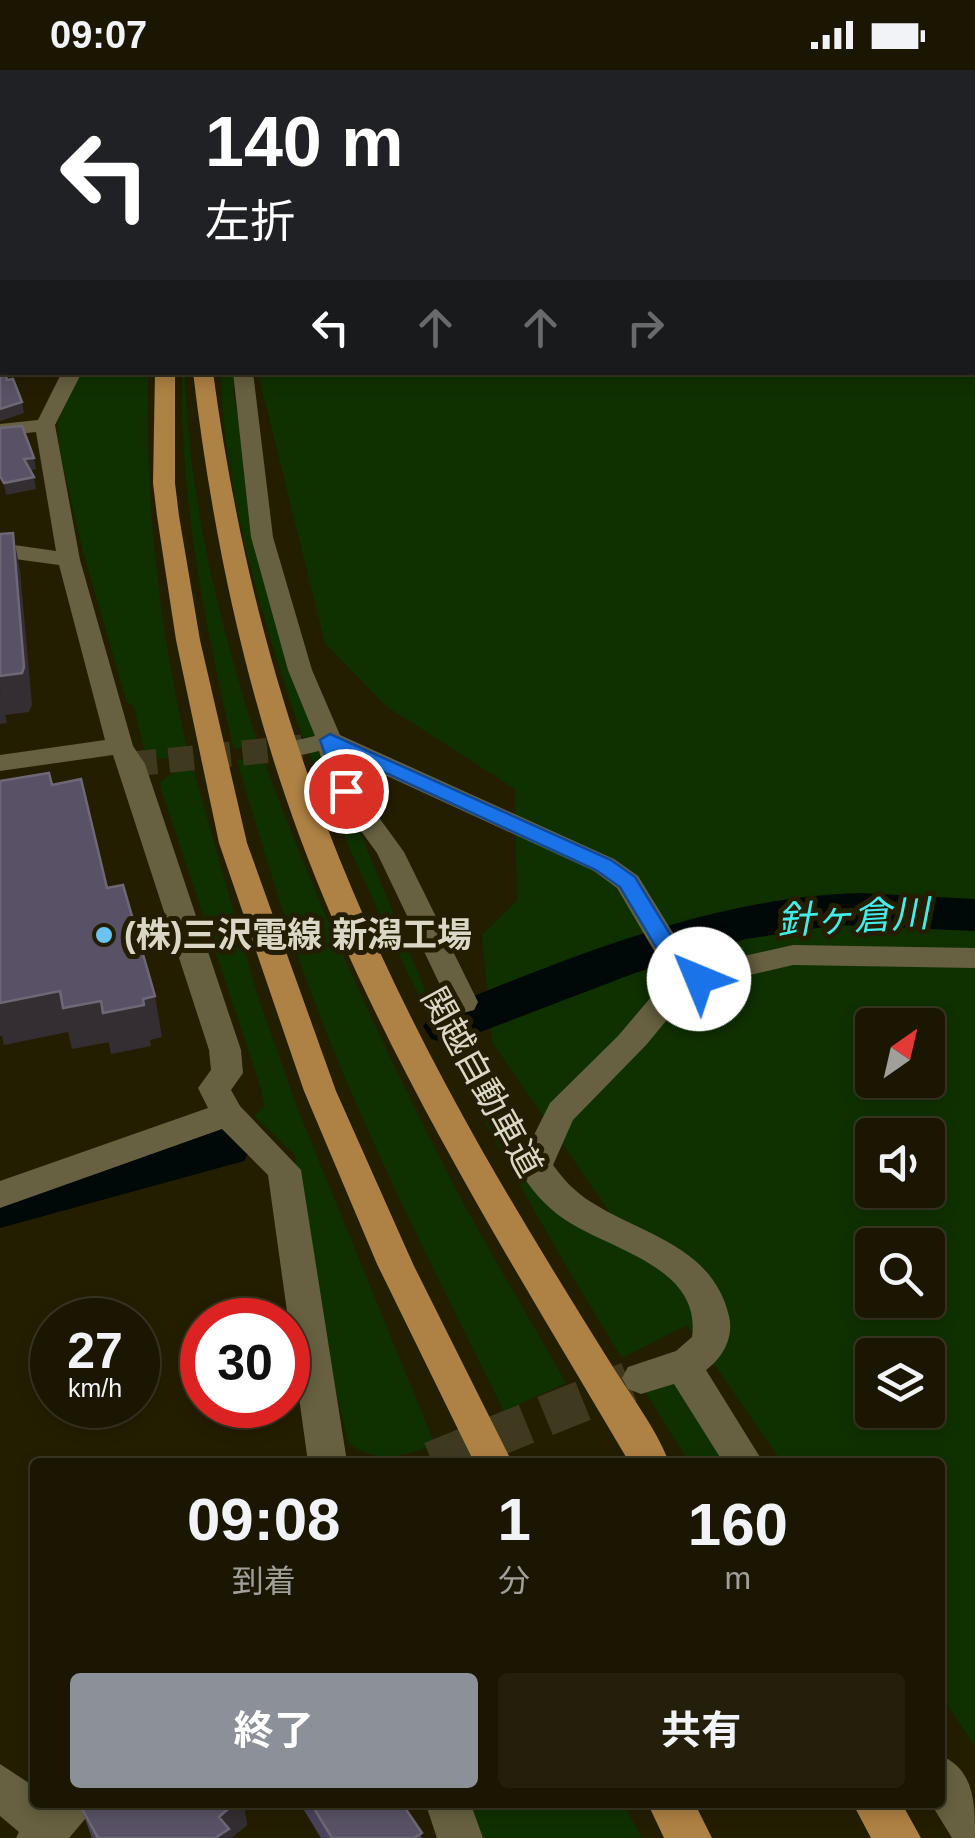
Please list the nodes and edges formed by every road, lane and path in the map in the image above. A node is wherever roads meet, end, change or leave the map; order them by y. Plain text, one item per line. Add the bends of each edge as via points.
1 (70, 375) edge
2 (165, 375) edge
3 (204, 375) edge
4 (244, 375) edge
5 (45, 425) junction
6 (0, 430) edge
7 (0, 550) edge
8 (69, 560) junction
9 (316, 744) junction
10 (120, 746) junction
11 (0, 763) edge
12 (975, 958) edge
13 (685, 976) junction
14 (463, 1002) dead end
15 (228, 1114) junction
16 (0, 1195) edge
17 (684, 1366) junction
18 (641, 1378) tunnel mouth
19 (327, 1458) edge
20 (491, 1458) edge
21 (648, 1458) edge
22 (742, 1458) edge
23 (945, 1785) edge
24 (0, 1787) edge
25 (30, 1807) edge
26 (31, 1808) edge
27 (449, 1808) edge
28 (672, 1808) edge
29 (878, 1808) edge
30 (52, 1822) edge
31 (975, 1833) edge
32 (460, 1838) edge
33 (689, 1838) edge
34 (898, 1838) edge

1 - 5 street
2 - 20 highway via 168,516 188,640 234,842 320,1090 395,1264
3 - 21 highway, 関越自動車道 via 221,507 287,762 313,830 376,980
4 - 9 street via 262,536
5 - 6 street
5 - 8 street
7 - 8 street
8 - 10 street
9 - 13 street via 604,865 628,882
9 - 14 street via 390,852
10 - 11 street
10 - 15 street via 132,764 225,1050 227,1073 214,1088
12 - 13 street via 804,954 699,979
13 - 17 street via 544,1133 535,1167 560,1197 678,1265 710,1301 712,1331 705,1348
15 - 16 street
15 - 19 street via 284,1170
17 - 18 street
17 - 22 street
23 - 31 street
24 - 25 street
26 - 30 street
27 - 32 street
28 - 33 highway
29 - 34 highway

